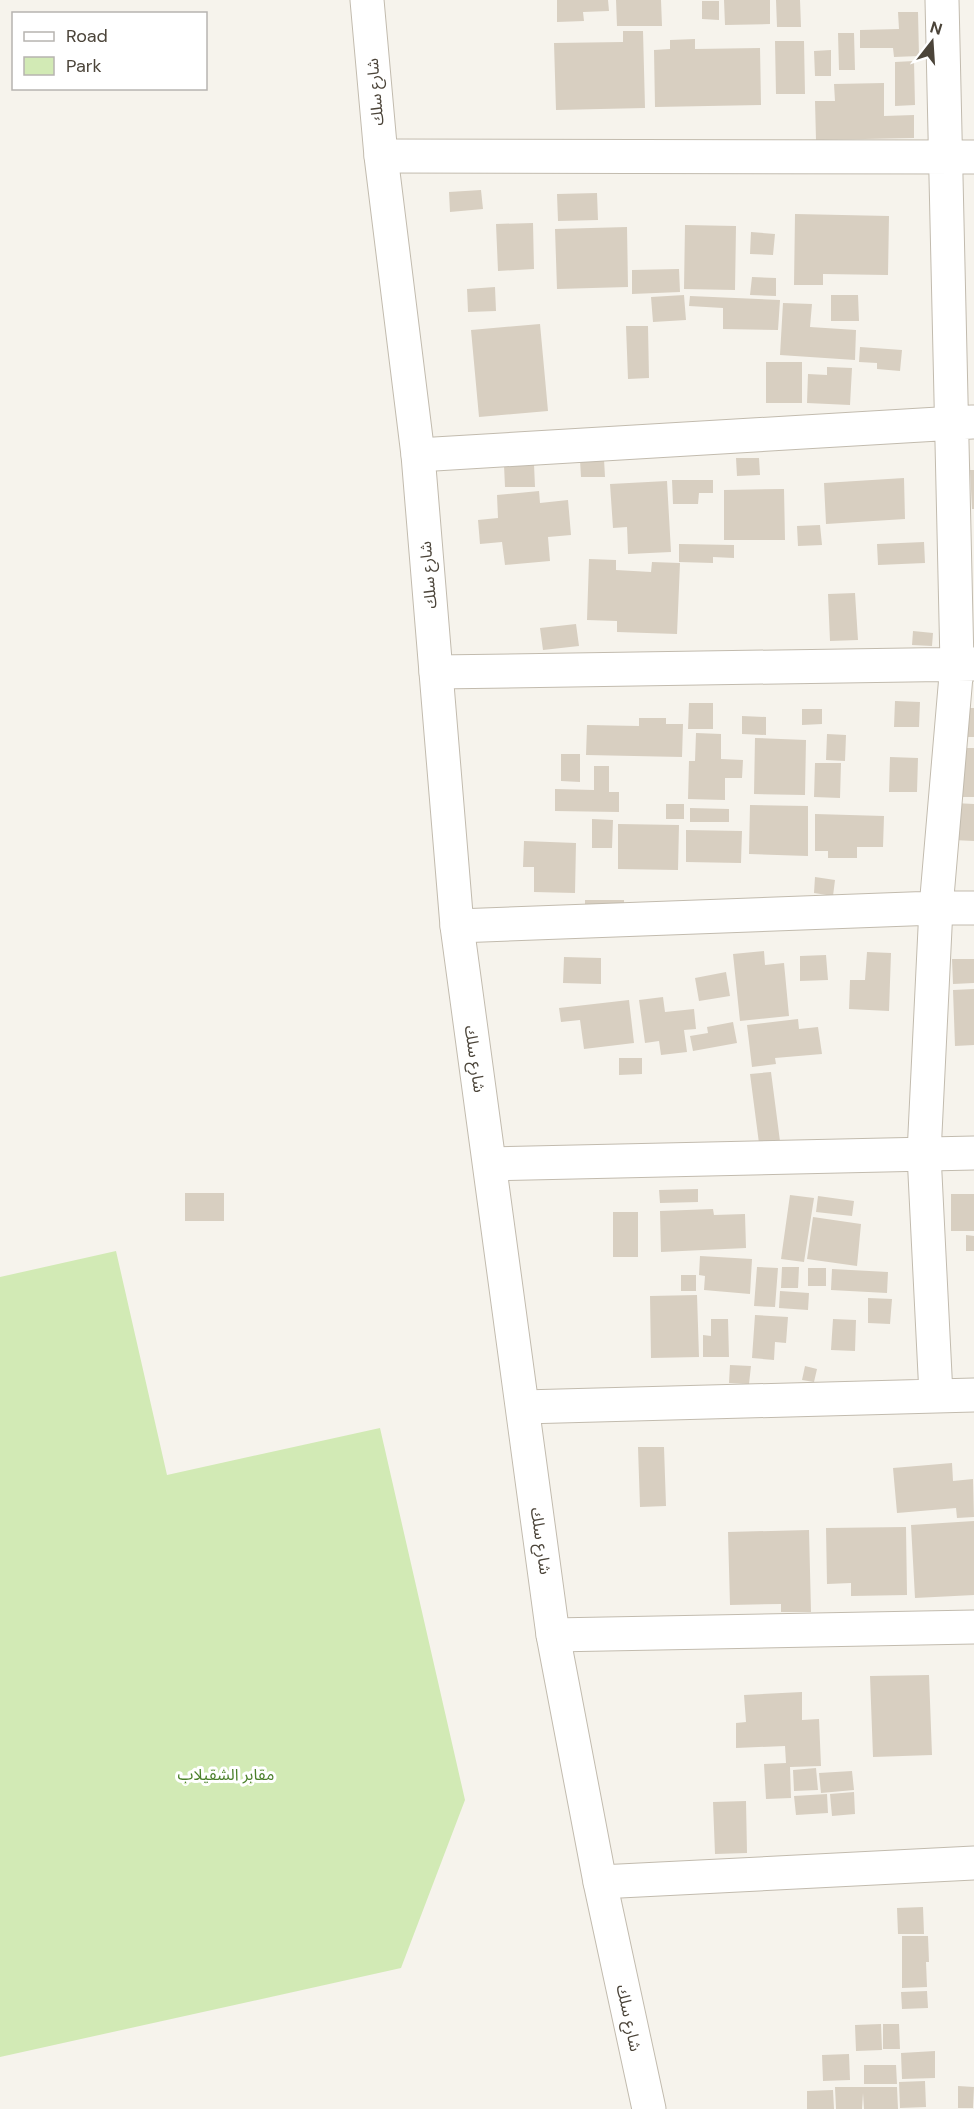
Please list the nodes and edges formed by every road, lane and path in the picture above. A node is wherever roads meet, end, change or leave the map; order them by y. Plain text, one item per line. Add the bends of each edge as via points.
1 (367, 0) edge
2 (942, 0) edge
3 (381, 156) junction
4 (959, 157) edge
5 (963, 422) edge
6 (418, 455) junction
7 (966, 664) edge
8 (435, 672) junction
9 (936, 908) junction
10 (974, 908) edge
11 (457, 926) junction
12 (974, 1153) edge
13 (924, 1154) junction
14 (490, 1164) junction
15 (936, 1395) junction
16 (974, 1395) edge
17 (523, 1407) junction
18 (974, 1627) edge
19 (553, 1635) junction
20 (974, 1863) edge
21 (600, 1882) junction
22 (649, 2109) edge

1 - 3 street, شارع سلك
2 - 4 street
3 - 4 street
3 - 6 street, شارع سلك
4 - 5 street
5 - 6 street
5 - 7 street
6 - 8 street, شارع سلك
7 - 8 street
7 - 9 street
8 - 11 street, شارع سلك
9 - 10 street
9 - 11 street
9 - 13 street
11 - 14 street, شارع سلك
12 - 13 street
13 - 14 street
13 - 15 street
14 - 17 street, شارع سلك
15 - 16 street
15 - 17 street
17 - 19 street, شارع سلك
18 - 19 street
19 - 21 street, شارع سلك
20 - 21 street
21 - 22 street, شارع سلك

